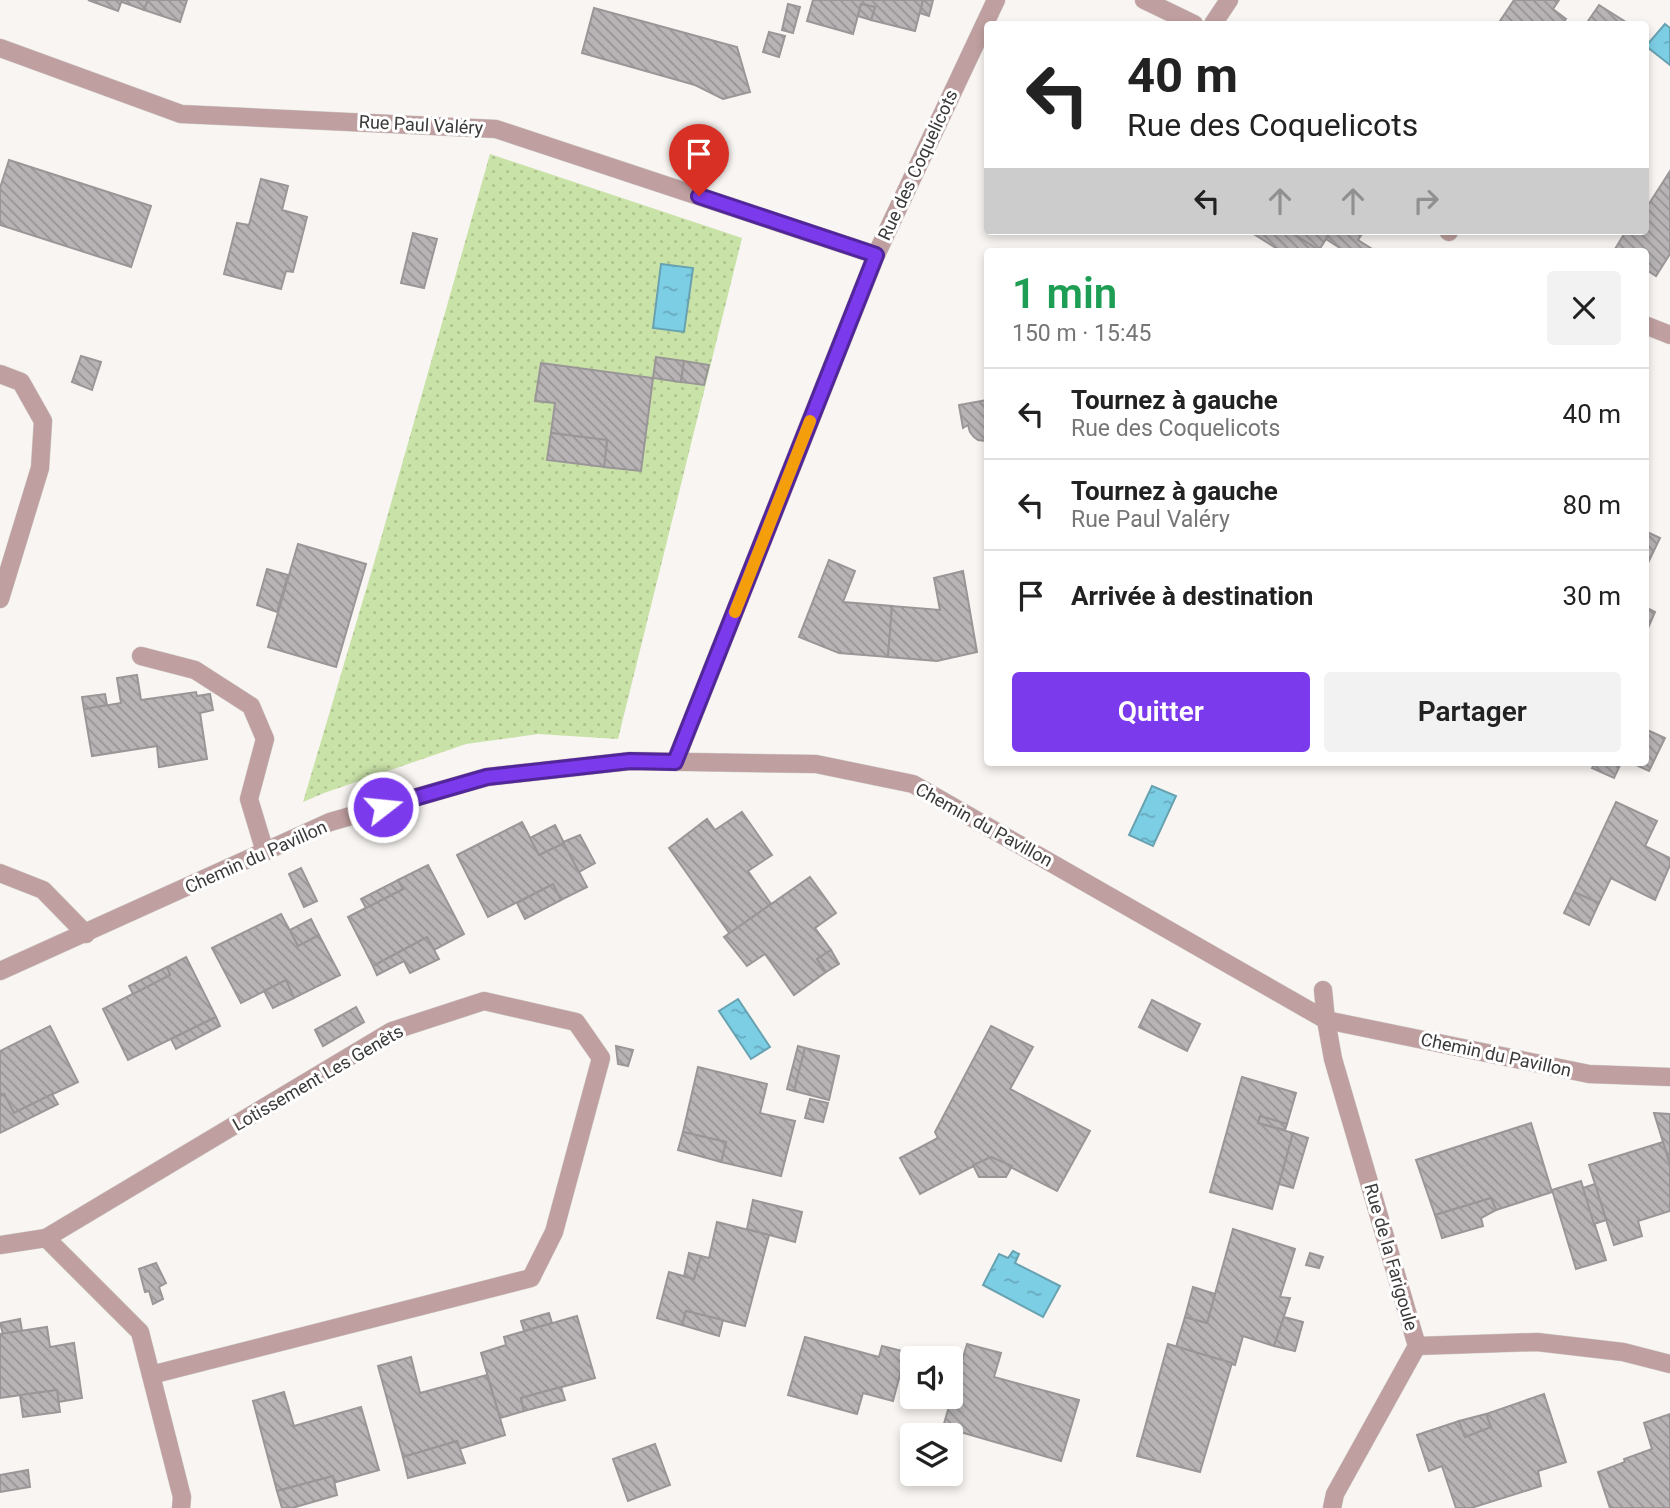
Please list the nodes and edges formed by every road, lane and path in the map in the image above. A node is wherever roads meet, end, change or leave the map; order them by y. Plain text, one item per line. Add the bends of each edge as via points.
1 (996, 0) edge
2 (1144, 0) edge
3 (1229, 0) edge
4 (986, 21) edge
5 (1188, 21) edge
6 (1215, 21) edge
7 (984, 26) edge
8 (0, 48) edge
9 (876, 255) junction
10 (1649, 327) edge
11 (1670, 335) edge
12 (0, 374) edge
13 (0, 599) edge
14 (141, 656) dead end
15 (675, 762) junction
16 (265, 852) junction
17 (0, 873) edge
18 (86, 934) junction
19 (0, 971) edge
20 (1322, 990) dead end
21 (1326, 1020) junction
22 (1670, 1077) edge
23 (46, 1238) junction
24 (0, 1245) edge
25 (1418, 1346) junction
26 (1670, 1364) edge
27 (151, 1375) junction
28 (181, 1508) edge
29 (1332, 1508) edge

1 - 4 street, Rue des Coquelicots
2 - 5 street
3 - 6 street
7 - 9 street, Rue des Coquelicots
8 - 9 street, Rue Paul Valéry via 181,114 496,129
9 - 15 street, Rue des Coquelicots
10 - 11 street
12 - 13 street via 21,382 43,421 40,468
14 - 16 street via 195,670 251,706 265,739 249,799
15 - 16 street, Chemin du Pavillon via 630,761 487,777 330,822
15 - 21 street, Chemin du Pavillon via 816,764 913,784
16 - 18 street, Chemin du Pavillon
17 - 18 street via 43,890
18 - 19 street, Chemin du Pavillon
20 - 21 street, Rue de la Farigoule
21 - 22 street, Chemin du Pavillon via 1589,1074
21 - 25 street, Rue de la Farigoule via 1337,1073
23 - 24 street, Lotissement Les Genêts
23 - 27 street via 140,1332
23 - 27 street, Lotissement Les Genêts via 392,1031 484,1001 576,1022 601,1058 554,1232 531,1278
25 - 26 street via 1537,1342 1623,1352
25 - 29 street, Rue de la Farigoule via 1335,1494
27 - 28 street

